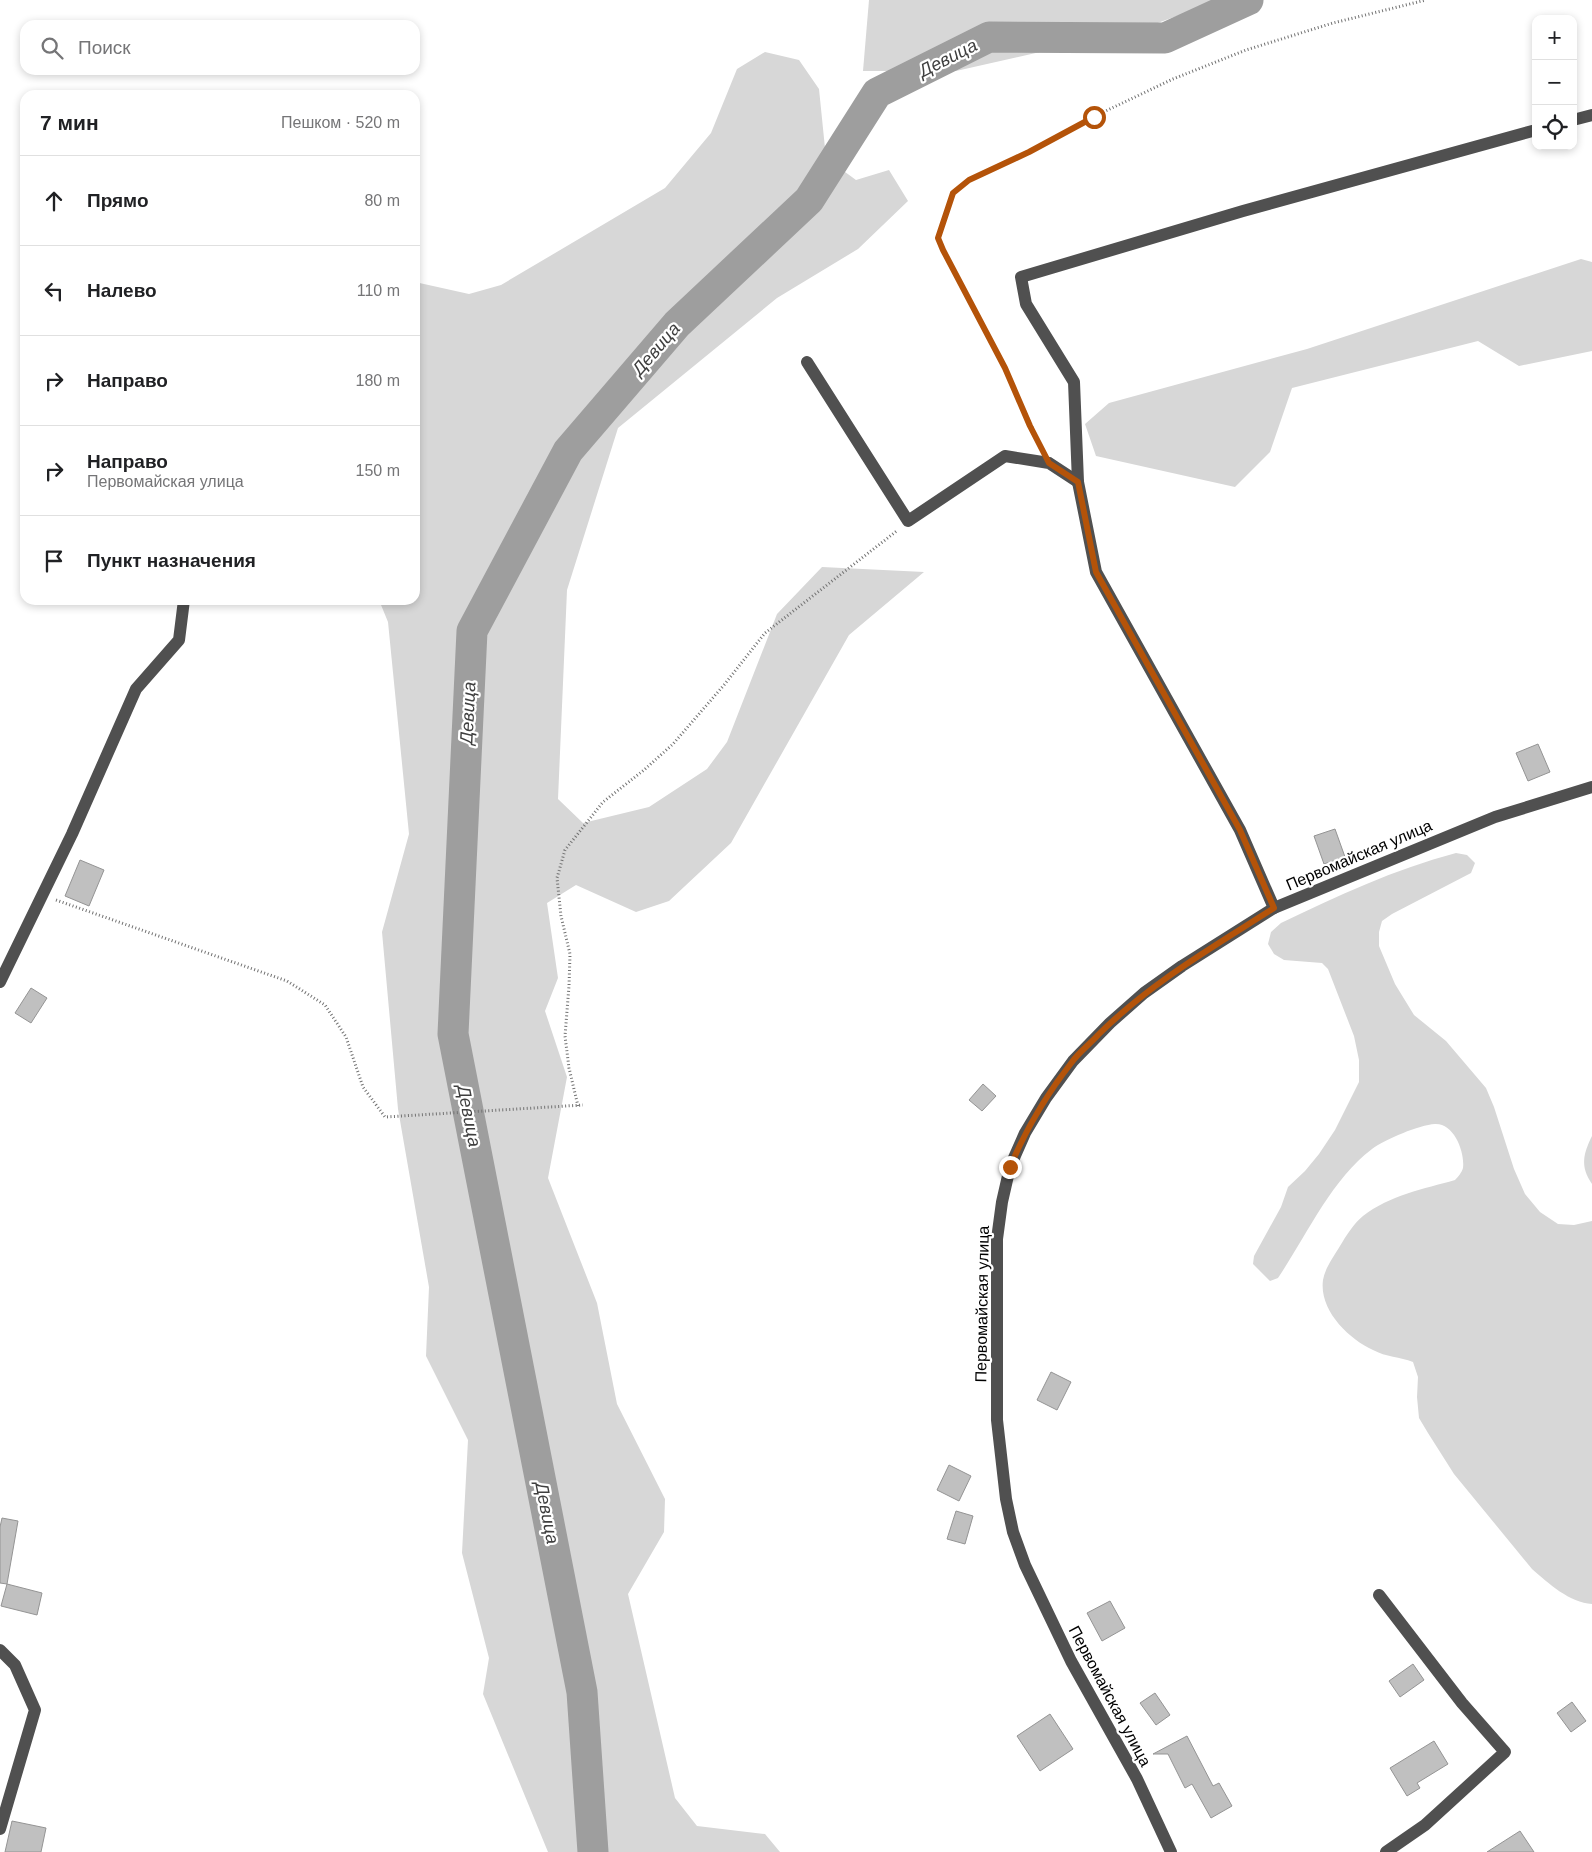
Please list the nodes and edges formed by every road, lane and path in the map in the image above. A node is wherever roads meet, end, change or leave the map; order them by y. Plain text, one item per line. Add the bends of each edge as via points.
1 (1426, 0) edge
2 (1592, 115) edge
3 (1577, 119) edge
4 (1532, 131) edge
5 (807, 362) dead end
6 (1049, 463) junction
7 (1078, 482) junction
8 (908, 521) junction
9 (183, 605) edge
10 (1592, 787) edge
11 (42, 895) junction
12 (1274, 908) junction
13 (0, 982) edge
14 (583, 1105) dead end
15 (578, 1106) junction
16 (1379, 1595) dead end
17 (0, 1650) edge
18 (0, 1828) edge
19 (1171, 1852) edge
20 (1386, 1852) edge

1 - 6 path via 1290,36 1182,76 969,180 953,193 938,238 1005,368
2 - 3 street
4 - 7 street via 1243,211 1021,277 1026,304 1074,382
5 - 8 street
6 - 7 street
6 - 8 street via 1006,456
7 - 12 street via 1096,572 1240,830
8 - 15 path via 765,633 673,744 603,802 565,850 557,878 570,954 565,1036
9 - 11 street via 179,640 136,689
10 - 12 street, Первомайская улица via 1495,817
11 - 13 street
11 - 15 path via 287,981 325,1006 346,1037 363,1087 385,1117
12 - 19 street, Первомайская улица via 1144,993 1073,1061 1025,1133 1010,1167 997,1238 997,1420 1013,1532 1025,1565 1071,1661 1137,1779
14 - 15 path
16 - 20 street via 1462,1703 1505,1752 1425,1825
17 - 18 street via 15,1664 35,1710

